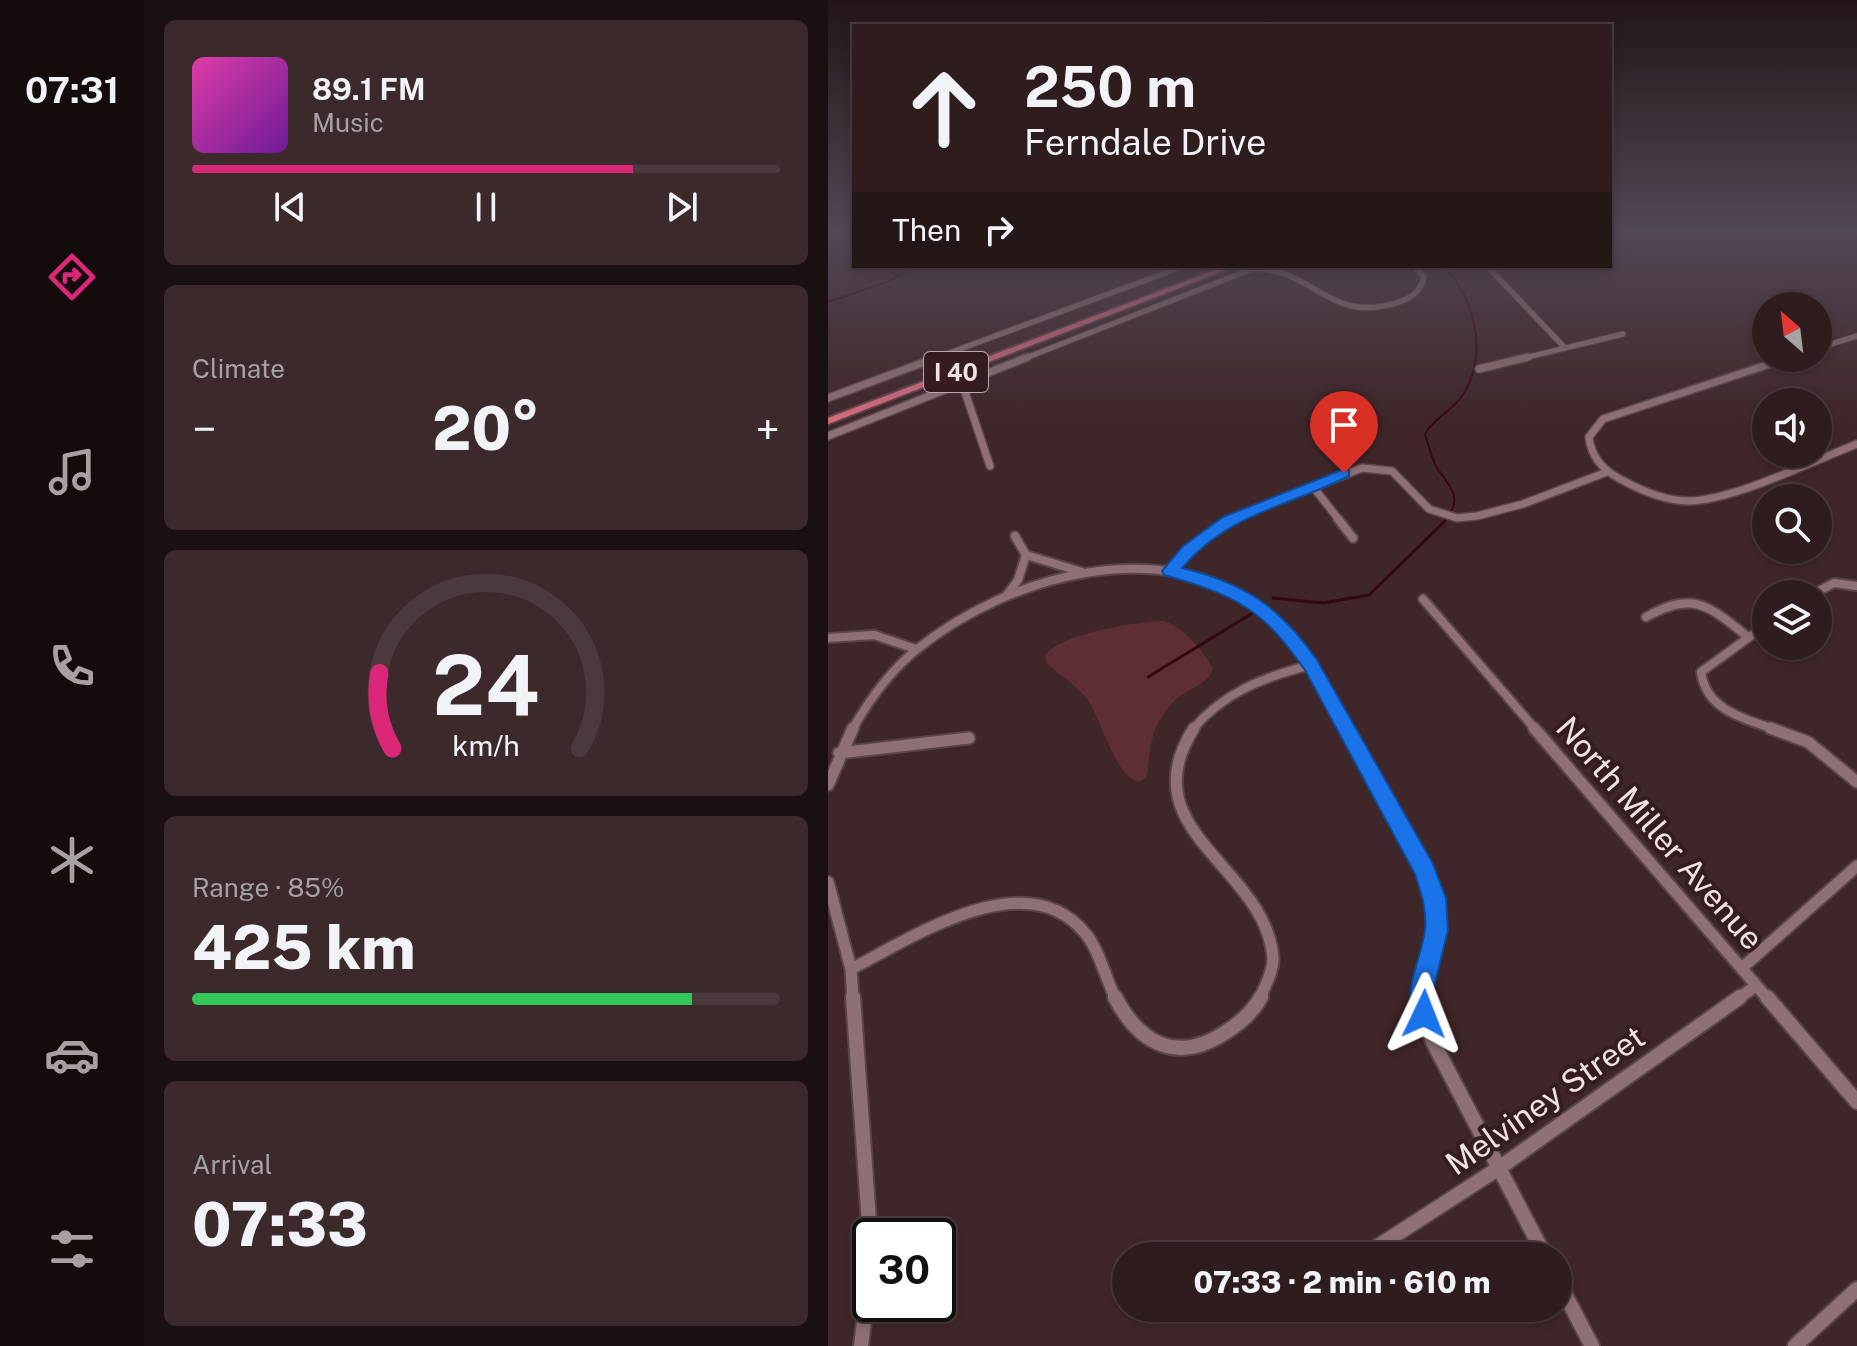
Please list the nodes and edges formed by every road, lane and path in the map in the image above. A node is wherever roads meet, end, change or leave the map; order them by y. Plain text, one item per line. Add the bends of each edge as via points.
1 (1104, 296) edge
2 (1134, 296) edge
3 (1154, 296) edge
4 (1186, 296) edge
5 (1323, 296) edge
6 (1409, 296) edge
7 (1515, 296) edge
8 (1623, 334) dead end
9 (1857, 336) edge
10 (1832, 344) edge
11 (1565, 348) junction
12 (1479, 369) dead end
13 (1752, 370) edge
14 (962, 383) junction
15 (828, 398) edge
16 (828, 412) edge
17 (828, 421) edge
18 (828, 436) edge
19 (1857, 444) edge
20 (990, 466) dead end
21 (1607, 472) junction
22 (1314, 488) junction
23 (1015, 536) dead end
24 (1353, 538) dead end
25 (1026, 555) junction
26 (1170, 571) junction
27 (1085, 573) junction
28 (1832, 584) edge
29 (1857, 586) edge
30 (1007, 595) junction
31 (1423, 599) dead end
32 (1646, 617) dead end
33 (1752, 634) edge
34 (1748, 637) junction
35 (828, 638) edge
36 (916, 649) junction
37 (1311, 665) junction
38 (969, 738) dead end
39 (839, 753) junction
40 (1857, 782) edge
41 (828, 785) edge
42 (1857, 866) edge
43 (828, 882) edge
44 (1742, 968) junction
45 (851, 969) junction
46 (1756, 986) junction
47 (1857, 1102) edge
48 (1499, 1168) junction
49 (869, 1218) edge
50 (1385, 1242) edge
51 (1538, 1242) edge
52 (1857, 1289) edge
53 (1572, 1308) edge
54 (864, 1322) edge
55 (861, 1346) edge
56 (1592, 1346) edge
57 (1795, 1346) edge

1 - 15 street
2 - 16 highway, I 40
3 - 17 highway, I 40
4 - 14 street
5 - 6 street via 1364,310
7 - 11 street
8 - 11 street
9 - 10 street
11 - 12 street
13 - 21 street via 1603,419 1589,437 1590,449
14 - 18 street
14 - 20 street
19 - 21 street via 1710,499 1656,496
21 - 22 street via 1470,519 1430,510 1401,475 1380,467 1344,473
22 - 24 street
22 - 26 street via 1228,520
23 - 25 street
25 - 27 street
25 - 30 street
26 - 27 street
26 - 37 street via 1224,587 1263,609
27 - 30 street
28 - 29 street
30 - 36 street
31 - 44 street, North Miller Avenue
32 - 34 street via 1673,602 1693,602
33 - 34 street
34 - 40 street via 1701,672 1706,696 1718,707 1808,742
35 - 36 street via 872,634
36 - 39 street via 856,719
37 - 45 street via 1256,680 1228,695 1203,715 1175,764 1179,810 1264,918 1272,943 1271,972 1259,1001 1217,1039 1192,1049 1165,1048 1143,1037 1118,1006 1085,933 1065,916 1041,906 983,907
37 - 48 street via 1430,884 1436,930 1422,987 1424,1014 1433,1042
38 - 39 street
39 - 41 street
42 - 44 street
43 - 45 street
44 - 46 street, North Miller Avenue
45 - 49 street
46 - 47 street, North Miller Avenue
46 - 48 street, Melviney Street
48 - 50 street, Melviney Street
48 - 51 street
52 - 57 street
53 - 56 street
54 - 55 street

